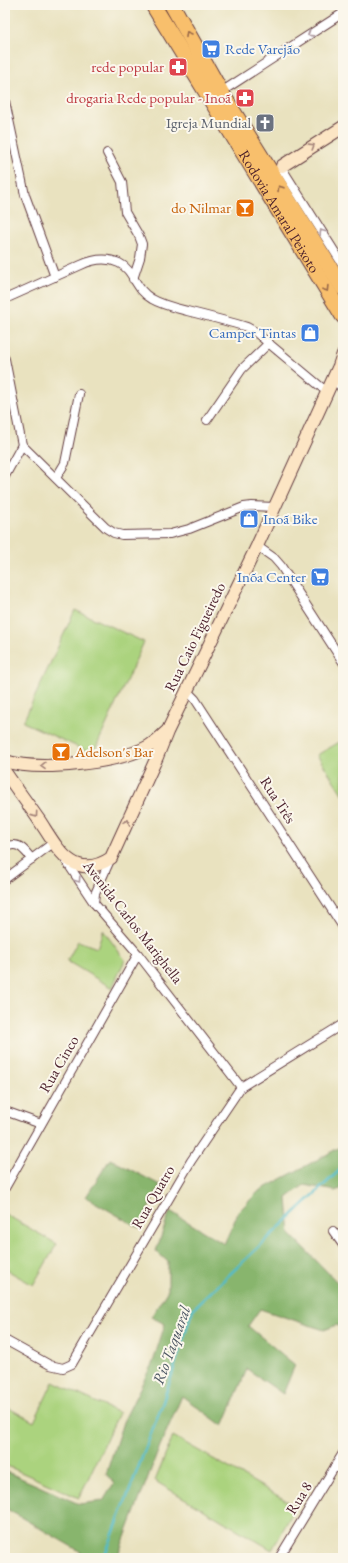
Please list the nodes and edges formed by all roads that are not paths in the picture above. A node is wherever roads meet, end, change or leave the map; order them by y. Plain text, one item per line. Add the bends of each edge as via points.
1 (153, 5) edge
2 (172, 5) edge
3 (343, 13) edge
4 (221, 92) junction
5 (5, 101) edge
6 (343, 127) edge
7 (107, 153) dead end
8 (282, 166) joint
9 (343, 265) edge
10 (55, 276) junction
11 (133, 279) junction
12 (343, 288) edge
13 (5, 300) edge
14 (343, 316) edge
15 (269, 342) junction
16 (5, 359) edge
17 (340, 365) edge
18 (343, 391) edge
19 (327, 392) junction
20 (79, 394) dead end
21 (207, 420) dead end
22 (22, 445) junction
23 (5, 476) edge
24 (56, 478) junction
25 (274, 507) junction
26 (257, 546) junction
27 (343, 662) edge
28 (187, 690) junction
29 (167, 732) junction
30 (149, 746) junction
31 (157, 757) junction
32 (5, 761) edge
33 (24, 765) junction
34 (8, 776) edge
35 (53, 842) junction
36 (5, 847) edge
37 (62, 855) junction
38 (111, 858) junction
39 (32, 859) junction
40 (5, 879) edge
41 (94, 903) junction
42 (343, 927) edge
43 (138, 954) junction
44 (343, 1024) edge
45 (241, 1087) junction
46 (5, 1111) edge
47 (41, 1124) junction
48 (5, 1188) edge
49 (333, 1231) dead end
50 (343, 1245) edge
51 (5, 1340) edge
52 (343, 1453) edge
53 (335, 1466) junction
54 (343, 1471) edge
55 (279, 1558) edge

1 -> 14 highway, Rodovia Amaral Peixoto
4 -> 2 highway, Rodovia Amaral Peixoto
3 -> 4 street
12 -> 4 highway, Rodovia Amaral Peixoto
5 - 10 street via 25,195
8 -> 6 street
7 - 11 street via 122,182 125,212 142,244
9 -> 8 street
10 - 11 street via 93,260 107,259 121,264
10 - 13 street
11 - 15 street via 142,292 152,300 247,327
15 - 19 street
15 - 21 street via 242,369
16 - 22 street
17 - 18 street
17 - 19 street, Rua Caio Figueiredo
19 - 25 street, Rua Caio Figueiredo
20 - 24 street via 65,463
22 - 23 street
22 - 24 street
24 - 25 street via 106,528 122,535 170,534 244,507
25 - 26 street, Rua Caio Figueiredo
26 - 27 street via 281,566
26 - 28 street, Rua Caio Figueiredo
28 - 29 street, Rua Caio Figueiredo
28 - 42 street, Rua Três
29 - 30 street
29 - 31 street, Rua Caio Figueiredo
30 - 31 street via 156,750
30 -> 33 street via 128,754 95,761 53,766
38 -> 31 street, Rua Caio Figueiredo
32 - 33 street
33 - 34 street
34 -> 35 street, Avenida Carlos Marighella
35 - 37 street, Avenida Carlos Marighella
35 - 39 street
36 - 39 street via 12,844 20,846
37 - 38 street via 88,867
37 -> 41 street, Avenida Carlos Marighella
38 - 41 street, Rua Caio Figueiredo via 95,894
39 - 40 street
41 - 43 street, Avenida Carlos Marighella
43 - 45 street, Avenida Carlos Marighella
43 - 47 street, Rua Cinco
44 - 45 street, Rua Quatro
45 - 51 street, Rua Quatro via 191,1161 72,1364 62,1368 50,1366
46 - 47 street
47 - 48 street, Rua Cinco
49 - 50 street
52 - 53 street, Rua 8
53 - 54 street
53 - 55 street, Rua 8

